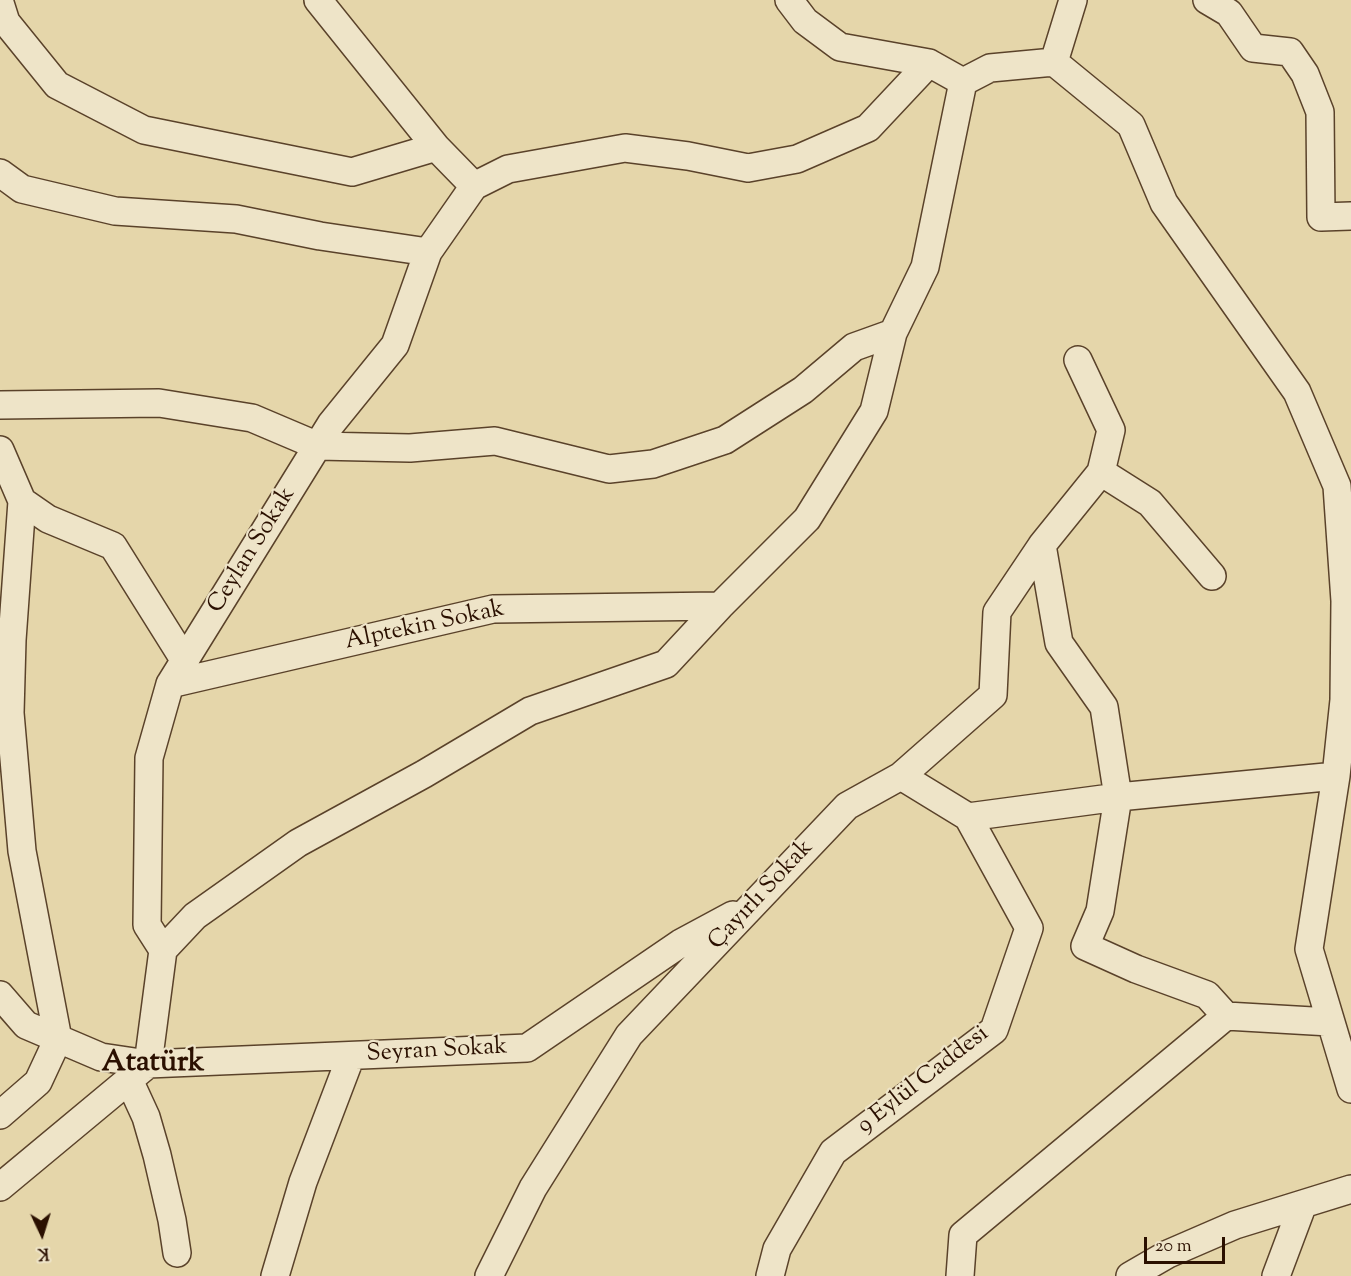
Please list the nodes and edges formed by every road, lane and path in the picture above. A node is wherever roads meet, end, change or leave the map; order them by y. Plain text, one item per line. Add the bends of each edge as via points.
1 (318, 0) edge
2 (789, 0) edge
3 (1073, 0) edge
4 (1207, 0) edge
5 (2, 19) edge
6 (1054, 62) junction
7 (929, 63) junction
8 (963, 82) junction
9 (436, 147) junction
10 (0, 173) edge
11 (474, 186) junction
12 (1351, 216) edge
13 (428, 252) junction
14 (893, 333) junction
15 (1078, 360) dead end
16 (0, 405) edge
17 (318, 446) junction
18 (0, 450) edge
19 (1101, 472) junction
20 (21, 512) junction
21 (0, 542) edge
22 (1042, 546) junction
23 (1212, 576) dead end
24 (720, 606) junction
25 (186, 661) junction
26 (170, 684) junction
27 (5, 698) edge
28 (901, 776) junction
29 (1336, 776) junction
30 (1118, 797) junction
31 (968, 817) junction
32 (756, 903) junction
33 (164, 950) junction
34 (0, 995) edge
35 (1226, 1016) junction
36 (1330, 1022) junction
37 (57, 1039) junction
38 (351, 1056) junction
39 (139, 1072) junction
40 (1351, 1089) edge
41 (0, 1115) edge
42 (0, 1187) edge
43 (1351, 1189) edge
44 (1304, 1204) junction
45 (177, 1253) dead end
46 (275, 1276) edge
47 (489, 1276) edge
48 (770, 1276) edge
49 (960, 1276) edge
50 (1130, 1276) edge
51 (1276, 1276) edge

1 - 9 street
2 - 7 street via 805,21 840,47
3 - 6 street
4 - 12 street via 1229,13 1253,48 1290,52 1305,74 1320,112 1321,217
5 - 9 street via 57,85 144,130 352,172
6 - 8 street via 990,68
6 - 29 street via 1131,125 1164,203 1298,392 1337,486 1345,623 1344,700
7 - 8 street
7 - 11 street via 868,128 797,159 748,168 625,148 508,169
8 - 14 street via 925,267
9 - 11 street
10 - 13 street via 22,189 115,211 236,219
11 - 13 street, Ceylan Sokak
13 - 17 street, Ceylan Sokak via 395,345
14 - 17 street via 854,347 803,390 725,440 653,464 609,469 495,441 410,448
14 - 24 street via 874,411 807,519
15 - 19 street via 1111,430
16 - 17 street via 159,403 252,418
17 - 25 street, Ceylan Sokak
18 - 20 street
19 - 22 street, Çayırlı Sokak
19 - 23 street via 1150,503
20 - 21 street
20 - 25 street via 112,546
20 - 27 street
22 - 28 street, Çayırlı Sokak via 997,612 993,696
22 - 30 street via 1059,643 1104,707
24 - 26 street, Alptekin Sokak via 494,609
24 - 33 street via 666,664 530,711 298,843 195,916
25 - 26 street, Ceylan Sokak
26 - 33 street, Ceylan Sokak via 149,758 147,925
27 - 37 street via 22,851
28 - 31 street, 9 Eylül Caddesi
28 - 32 street, Çayırlı Sokak via 847,806
29 - 30 street
29 - 36 street via 1309,949
30 - 31 street
30 - 35 street via 1100,911 1084,946 1207,995
31 - 48 street, 9 Eylül Caddesi via 1029,928 994,1030 833,1152 777,1249
32 - 38 street, Seyran Sokak via 681,943 527,1048
32 - 47 street, Çayırlı Sokak via 629,1035 533,1188
33 - 39 street
34 - 37 street, Seyran Sokak via 26,1025
35 - 36 street
35 - 49 street via 963,1235
36 - 40 street
37 - 39 street, Seyran Sokak
37 - 41 street via 38,1082
38 - 39 street, Seyran Sokak
38 - 46 street via 303,1182
39 - 42 street
39 - 45 street
43 - 44 street
44 - 50 street via 1235,1225 1168,1254
44 - 51 street

